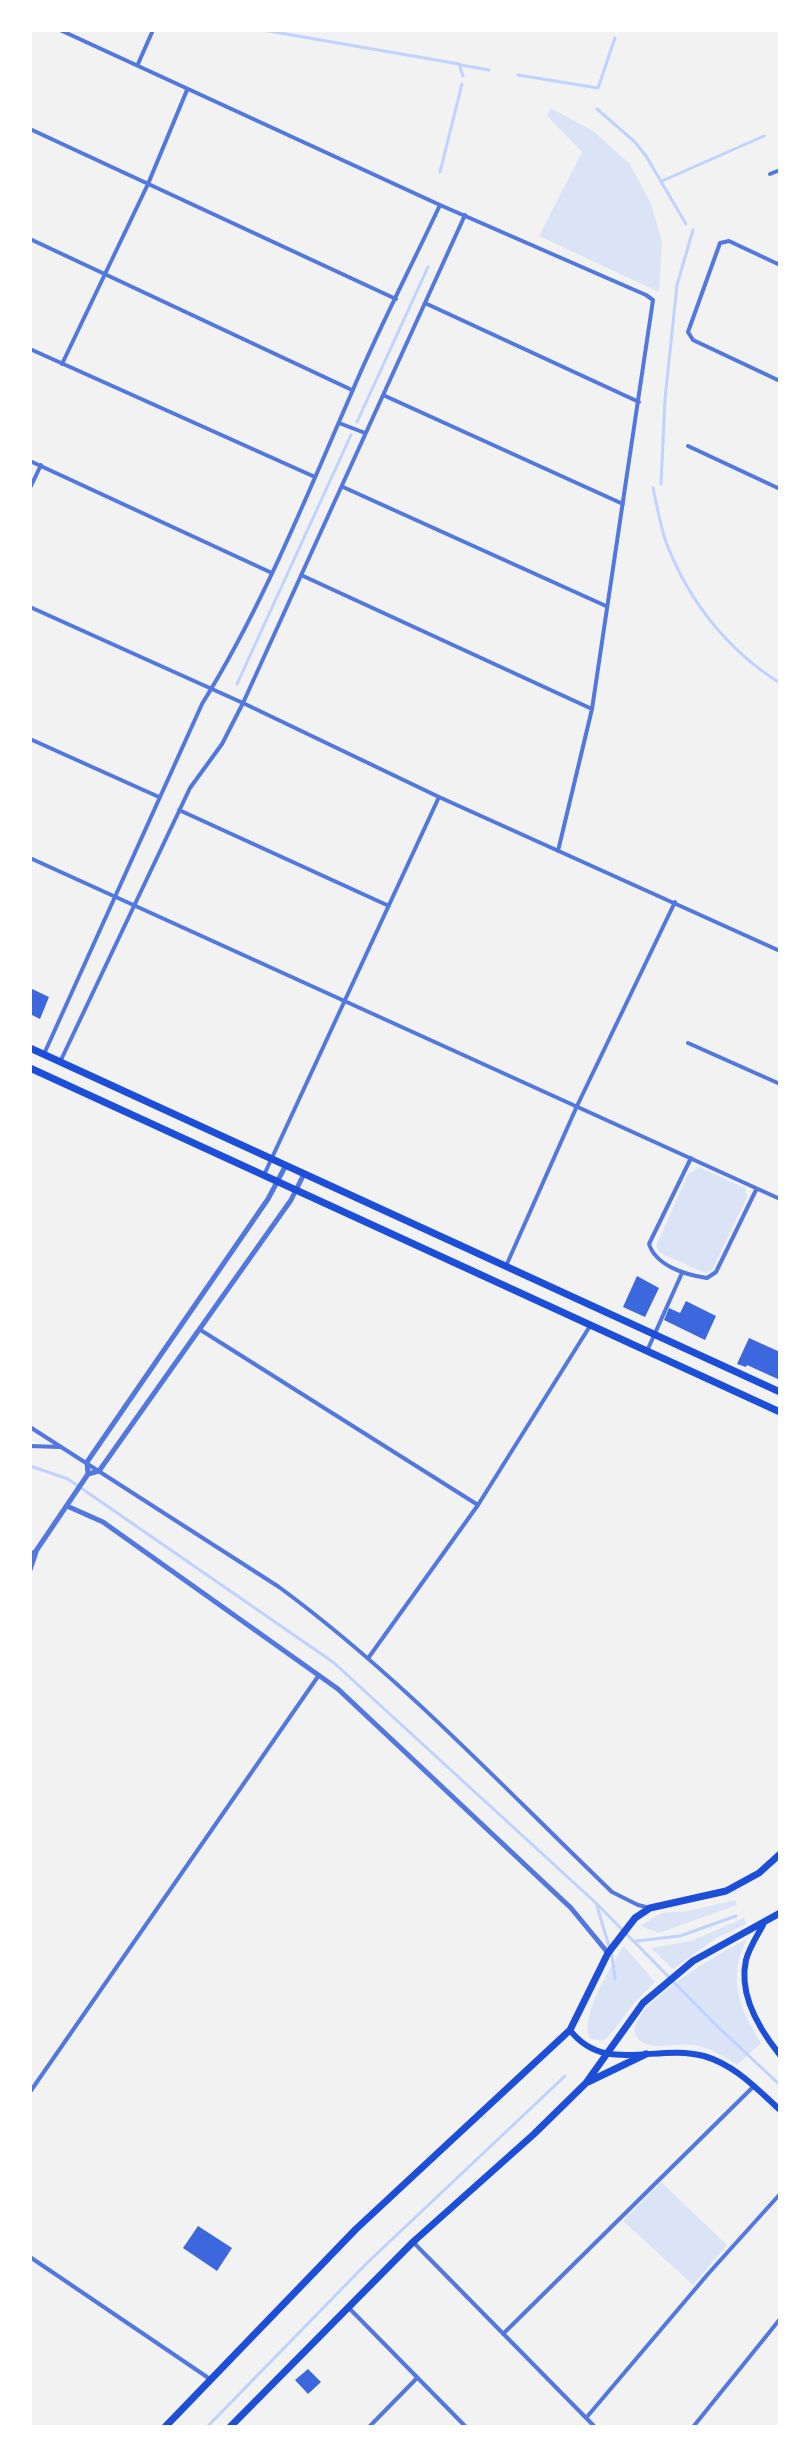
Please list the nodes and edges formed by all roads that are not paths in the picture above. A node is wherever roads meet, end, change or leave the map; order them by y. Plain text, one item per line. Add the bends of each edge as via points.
1 (60, 30) edge
2 (153, 30) edge
3 (137, 65) junction
4 (188, 89) junction
5 (30, 129) edge
6 (780, 170) edge
7 (770, 174) dead end
8 (148, 184) junction
9 (440, 205) junction
10 (465, 215) junction
11 (30, 239) edge
12 (780, 265) edge
13 (103, 273) junction
14 (396, 299) junction
15 (426, 303) junction
16 (30, 349) edge
17 (62, 364) junction
18 (780, 381) edge
19 (352, 390) junction
20 (383, 395) junction
21 (639, 402) junction
22 (339, 423) junction
23 (365, 433) junction
24 (688, 446) dead end
25 (30, 461) edge
26 (41, 465) junction
27 (315, 477) junction
28 (342, 486) junction
29 (30, 488) edge
30 (780, 489) edge
31 (623, 504) junction
32 (272, 573) junction
33 (301, 575) junction
34 (606, 606) junction
35 (30, 607) edge
36 (212, 689) junction
37 (243, 703) junction
38 (592, 709) junction
39 (30, 739) edge
40 (159, 797) junction
41 (439, 797) junction
42 (179, 810) junction
43 (558, 851) junction
44 (30, 858) edge
45 (116, 896) junction
46 (675, 902) junction
47 (135, 904) junction
48 (389, 906) junction
49 (780, 951) edge
50 (344, 1000) junction
51 (688, 1043) dead end
52 (30, 1048) edge
53 (44, 1054) junction
54 (60, 1062) junction
55 (30, 1068) edge
56 (780, 1084) edge
57 (577, 1106) junction
58 (691, 1158) junction
59 (273, 1160) junction
60 (286, 1165) junction
61 (304, 1174) junction
62 (264, 1175) junction
63 (279, 1181) junction
64 (757, 1189) junction
65 (297, 1190) junction
66 (780, 1199) edge
67 (506, 1266) junction
68 (682, 1273) junction
69 (590, 1326) junction
70 (198, 1328) junction
71 (654, 1334) junction
72 (646, 1352) junction
73 (780, 1392) edge
74 (780, 1412) edge
75 (30, 1427) edge
76 (30, 1446) edge
77 (62, 1447) junction
78 (87, 1462) junction
79 (99, 1471) junction
80 (87, 1476) junction
81 (478, 1505) junction
82 (67, 1506) junction
83 (36, 1551) junction
84 (30, 1556) edge
85 (30, 1570) edge
86 (369, 1657) junction
87 (319, 1675) junction
88 (780, 1854) edge
89 (650, 1908) junction
90 (779, 1917) edge
91 (763, 1925) junction
92 (608, 1953) junction
93 (570, 2030) junction
94 (605, 2054) junction
95 (646, 2054) junction
96 (780, 2055) edge
97 (586, 2083) junction
98 (754, 2086) junction
99 (30, 2092) edge
100 (780, 2110) edge
101 (780, 2194) edge
102 (413, 2242) junction
103 (30, 2257) edge
104 (348, 2307) junction
105 (780, 2319) edge
106 (503, 2334) junction
107 (417, 2378) junction
108 (211, 2380) junction
109 (586, 2418) junction
110 (165, 2427) edge
111 (230, 2427) edge
112 (369, 2427) edge
113 (466, 2427) edge
114 (595, 2427) edge
115 (693, 2427) edge

1 - 3 street
2 - 3 street
3 - 4 street
4 - 8 street
4 - 9 street
5 - 8 street
6 - 7 street
8 - 13 street
8 - 14 street
9 - 10 street
9 - 14 street
10 - 15 street
10 - 21 street via 653,300
11 - 13 street
12 - 18 street via 729,241 720,243 688,332
13 - 17 street
13 - 19 street
14 - 19 street
15 - 20 street
15 - 21 street
16 - 17 street
17 - 27 street
19 - 22 street
20 - 23 street
20 - 31 street
21 - 31 street
22 - 23 street
22 - 27 street
23 - 28 street
24 - 30 street
25 - 26 street
26 - 29 street
26 - 32 street
27 - 32 street
28 - 33 street
28 - 34 street
31 - 34 street
32 - 36 street
33 - 37 street
33 - 38 street
34 - 38 street
35 - 36 street
36 - 37 street
36 - 40 street
37 - 41 street
37 - 42 street
38 - 43 street
39 - 40 street
40 - 45 street
41 - 43 street
41 - 48 street
42 - 47 street
42 - 48 street
43 - 46 street
44 - 45 street
45 - 47 street
45 - 53 street
46 - 49 street
46 - 57 street
47 - 50 street
47 - 54 street
48 - 50 street
50 - 57 street
50 - 59 street
51 - 56 street
52 - 53 highway
53 - 54 highway
54 - 59 highway
55 - 62 highway
57 - 58 street
57 - 67 street
58 - 64 street
58 - 68 street via 649,1244
59 - 60 highway
59 - 62 street
60 - 61 highway
60 - 63 street
61 - 65 street
61 - 67 highway
62 - 63 highway
63 - 65 highway
63 - 78 street
64 - 66 street
64 - 68 street via 716,1272 707,1278
65 - 69 highway
65 - 70 street
67 - 71 highway
68 - 71 street
69 - 72 highway
69 - 81 street
70 - 79 street
70 - 81 street
71 - 72 street
71 - 73 highway
72 - 74 highway
75 - 77 street
76 - 77 street
77 - 78 street
78 - 79 street
78 - 80 street
79 - 80 street
79 - 86 street via 279,1587
80 - 82 street
81 - 86 street
82 - 83 street
82 - 87 street via 103,1522
83 - 84 street
83 - 85 street
86 - 89 street via 612,1892
87 - 92 street via 565,1902
87 - 99 street
88 - 89 highway via 726,1891
89 - 92 highway via 635,1918
90 - 91 highway
91 - 94 highway via 714,1948 678,1973 643,2003
91 - 96 main road via 750,1950 745,1977 758,2025
92 - 93 highway
93 - 94 main road via 590,2050
93 - 108 highway via 356,2229
94 - 95 main road
94 - 97 highway
95 - 97 highway
95 - 98 main road via 705,2056
97 - 102 highway
98 - 100 main road
98 - 106 street
101 - 109 street
102 - 104 highway
102 - 106 street
103 - 108 street
104 - 107 street
104 - 111 highway
105 - 115 street
106 - 109 street
107 - 112 street
107 - 113 street
108 - 110 highway
109 - 114 street

